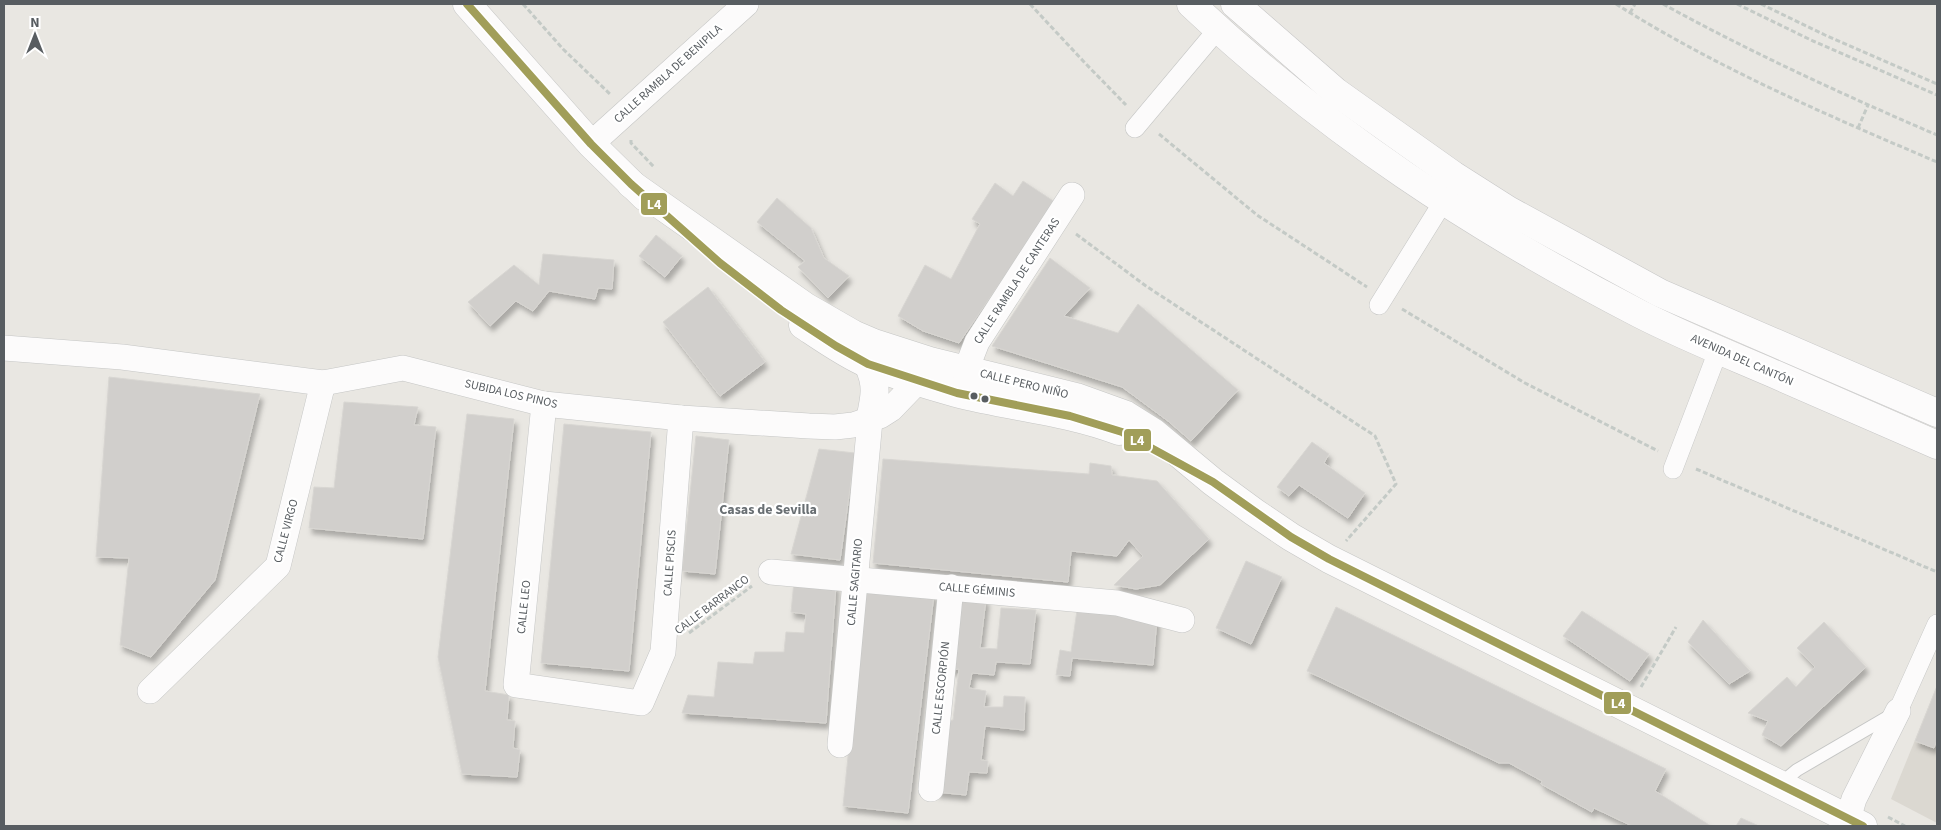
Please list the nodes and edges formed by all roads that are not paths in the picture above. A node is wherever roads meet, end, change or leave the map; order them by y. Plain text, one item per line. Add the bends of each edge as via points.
1 (468, 4) edge
2 (746, 4) edge
3 (1191, 4) edge
4 (1236, 4) edge
5 (1218, 29) junction
6 (1138, 124) road end
7 (590, 144) junction
8 (631, 184) junction
9 (1072, 195) dead end
10 (1443, 202) junction
11 (1381, 301) road end
12 (812, 311) junction
13 (4, 348) edge
14 (1718, 351) junction
15 (868, 364) junction
16 (966, 370) junction
17 (918, 381) junction
18 (323, 382) junction
19 (1046, 390) junction
20 (544, 404) junction
21 (1937, 413) edge
22 (681, 418) junction
23 (870, 420) junction
24 (1937, 444) edge
25 (1675, 465) road end
26 (1213, 482) junction
27 (771, 572) road end
28 (856, 579) junction
29 (951, 587) junction
30 (1182, 620) dead end
31 (1937, 624) edge
32 (150, 690) dead end
33 (641, 703) joint
34 (1898, 711) junction
35 (840, 745) dead end
36 (1780, 784) junction
37 (931, 789) dead end
38 (1855, 823) edge

1 - 7 street, CALLE PERO NIÑO
2 - 7 street, CALLE RAMBLA DE BENIPILA
3 - 5 street, AVENIDA DEL CANTÓN
4 - 21 street via 1336,92 1508,210 1660,293
5 - 6 street
5 - 10 street, AVENIDA DEL CANTÓN via 1318,114
7 - 8 street, CALLE PERO NIÑO
8 - 12 street, CALLE PERO NIÑO
8 - 15 street, CALLE PERO NIÑO via 720,263 781,310
9 - 16 street, CALLE RAMBLA DE CANTERAS via 977,342
10 - 11 street
10 - 14 street, AVENIDA DEL CANTÓN via 1551,266
12 - 16 street, CALLE PERO NIÑO via 874,343
12 - 17 street via 873,354 905,365
13 - 18 street, SUBIDA LOS PINOS via 122,357
14 - 24 street, AVENIDA DEL CANTÓN
14 - 25 street
15 - 17 street, CALLE PERO NIÑO
15 - 23 street via 876,389
16 - 19 street, CALLE PERO NIÑO
17 - 19 street via 935,375
17 - 23 street, SUBIDA LOS PINOS via 891,409
17 - 26 street, CALLE PERO NIÑO via 957,393 1100,424 1122,432
18 - 20 street, SUBIDA LOS PINOS via 403,368
18 - 32 street, CALLE VIRGO via 278,566
19 - 26 street, CALLE PERO NIÑO via 1126,415 1153,432
20 - 22 street, SUBIDA LOS PINOS
20 - 33 street, CALLE LEO via 516,685
22 - 23 street, SUBIDA LOS PINOS via 835,427
22 - 33 street, CALLE PISCIS via 663,652
23 - 28 street, CALLE SAGITARIO
26 - 36 street, CALLE PERO NIÑO via 1329,560
27 - 28 street, CALLE GÉMINIS
28 - 29 street, CALLE GÉMINIS
28 - 35 street, CALLE SAGITARIO
29 - 30 street, CALLE GÉMINIS via 1117,603
29 - 37 street, CALLE ESCORPIÓN
31 - 34 street
34 - 36 lane via 1797,770
34 - 38 street via 1854,799
36 - 38 street, CALLE PERO NIÑO

